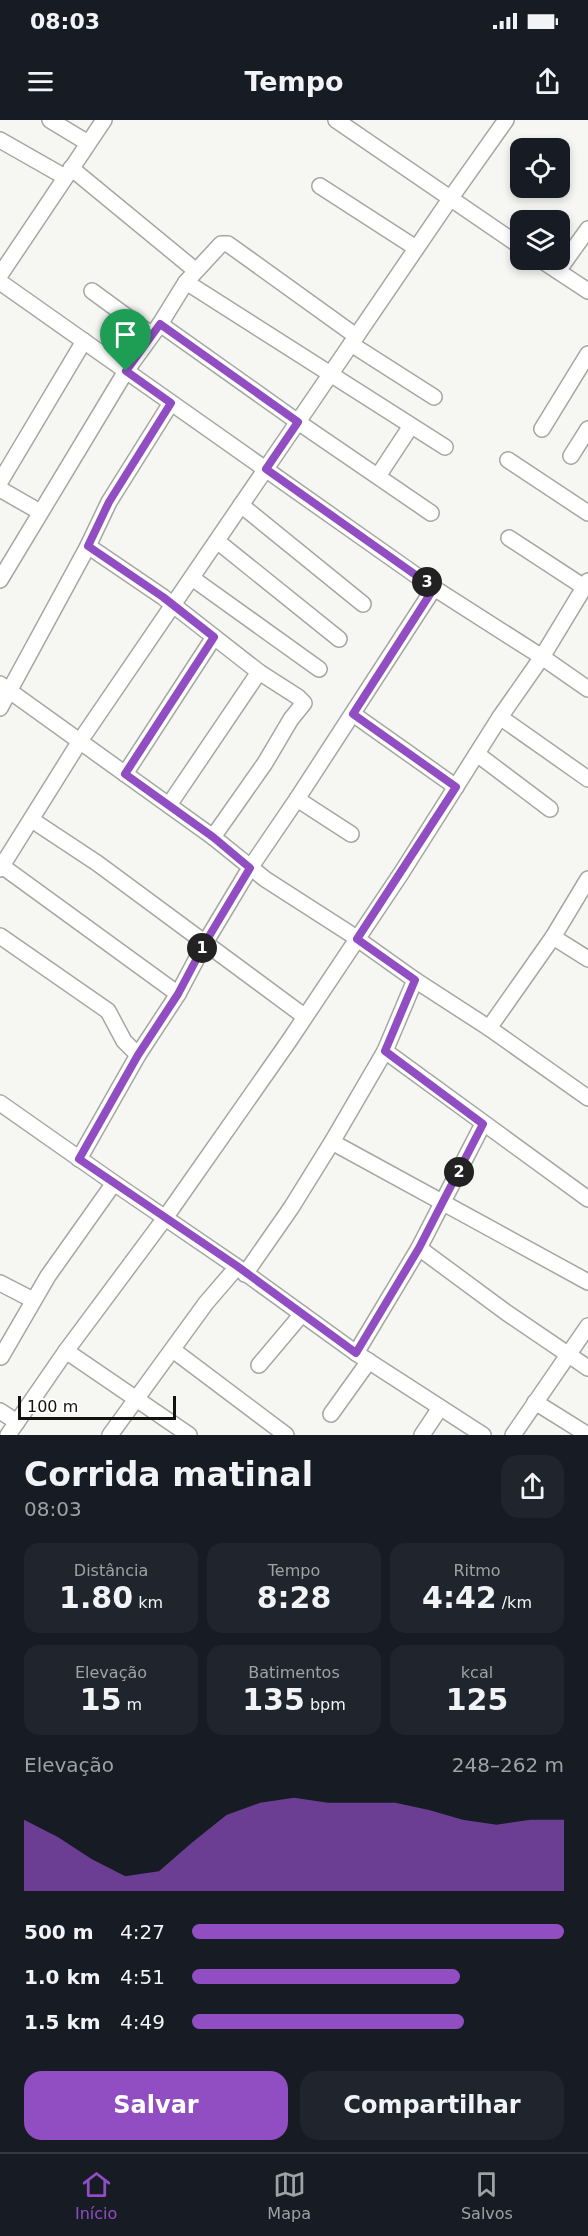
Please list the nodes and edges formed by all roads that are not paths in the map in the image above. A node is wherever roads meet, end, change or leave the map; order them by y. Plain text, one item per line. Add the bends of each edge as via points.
1 (50, 120) edge
2 (104, 120) edge
3 (336, 120) edge
4 (506, 120) edge
5 (0, 140) edge
6 (88, 143) junction
7 (68, 172) junction
8 (320, 186) dead end
9 (450, 199) junction
10 (588, 229) edge
11 (510, 239) edge
12 (416, 248) junction
13 (558, 271) joint
14 (0, 275) edge
15 (190, 276) junction
16 (0, 282) edge
17 (92, 291) dead end
18 (588, 291) edge
19 (156, 329) junction
20 (353, 340) junction
21 (84, 341) junction
22 (588, 354) edge
23 (126, 371) junction
24 (331, 375) junction
25 (434, 397) dead end
26 (171, 403) junction
27 (298, 422) junction
28 (411, 426) junction
29 (542, 429) dead end
30 (588, 429) edge
31 (445, 447) dead end
32 (572, 456) dead end
33 (508, 460) dead end
34 (266, 469) junction
35 (378, 476) junction
36 (0, 482) edge
37 (0, 489) edge
38 (241, 506) junction
39 (40, 512) junction
40 (431, 513) dead end
41 (588, 513) edge
42 (509, 537) dead end
43 (217, 541) junction
44 (88, 546) junction
45 (192, 578) junction
46 (0, 579) edge
47 (586, 584) edge
48 (434, 588) junction
49 (363, 604) dead end
50 (172, 605) junction
51 (214, 637) junction
52 (339, 639) dead end
53 (542, 657) junction
54 (319, 669) dead end
55 (260, 672) junction
56 (5, 688) edge
57 (588, 689) edge
58 (0, 708) edge
59 (353, 714) junction
60 (500, 717) junction
61 (80, 741) junction
62 (477, 754) junction
63 (125, 774) junction
64 (588, 779) edge
65 (456, 787) junction
66 (297, 799) junction
67 (169, 805) junction
68 (550, 809) dead end
69 (32, 820) junction
70 (351, 834) dead end
71 (213, 837) junction
72 (1, 867) edge
73 (250, 868) junction
74 (588, 879) edge
75 (0, 936) edge
76 (553, 937) junction
77 (357, 939) junction
78 (205, 943) junction
79 (588, 959) edge
80 (415, 980) junction
81 (178, 994) junction
82 (304, 1016) junction
83 (489, 1028) junction
84 (385, 1051) junction
85 (138, 1055) junction
86 (588, 1098) edge
87 (0, 1103) edge
88 (483, 1124) junction
89 (332, 1142) junction
90 (79, 1159) junction
91 (114, 1184) junction
92 (588, 1199) edge
93 (442, 1203) junction
94 (165, 1218) junction
95 (419, 1248) junction
96 (241, 1270) junction
97 (588, 1282) edge
98 (0, 1283) edge
99 (33, 1300) junction
100 (302, 1314) junction
101 (588, 1326) edge
102 (174, 1350) junction
103 (66, 1351) junction
104 (567, 1354) junction
105 (1, 1357) edge
106 (363, 1357) junction
107 (259, 1365) dead end
108 (588, 1368) edge
109 (138, 1398) junction
110 (535, 1402) junction
111 (440, 1408) junction
112 (0, 1411) edge
113 (331, 1414) dead end
114 (17, 1422) junction
115 (8, 1435) edge
116 (110, 1435) edge
117 (189, 1435) edge
118 (286, 1435) edge
119 (422, 1435) edge
120 (483, 1435) edge
121 (513, 1435) edge
122 (588, 1435) edge

1 - 6 street
2 - 6 street
3 - 9 street
4 - 9 street
5 - 7 street
6 - 7 street
7 - 14 street
7 - 15 street
8 - 12 street
9 - 11 street
9 - 12 street
10 - 13 street
12 - 20 street
13 - 18 street
15 - 19 street
15 - 20 street via 221,244 228,244
15 - 24 street
16 - 21 street
17 - 19 street
19 - 23 street
19 - 27 street
20 - 24 street
20 - 25 street
21 - 23 street
21 - 36 street
22 - 29 street
23 - 26 street
23 - 39 street
24 - 27 street
24 - 28 street
26 - 34 street
26 - 44 street via 109,502
27 - 34 street
27 - 35 street
28 - 31 street
28 - 35 street
30 - 32 street
33 - 41 street
34 - 38 street
34 - 48 street
35 - 40 street
37 - 39 street
38 - 43 street
38 - 49 street
39 - 46 street
42 - 47 street
43 - 45 street
43 - 52 street
44 - 50 street
44 - 56 street
45 - 50 street
45 - 54 street
47 - 53 street
48 - 53 street
48 - 59 street
50 - 51 street
50 - 61 street
51 - 55 street
51 - 63 street
53 - 57 street
53 - 60 street
55 - 67 street
55 - 71 street via 304,703
56 - 58 street
56 - 61 street
59 - 65 street
59 - 66 street
60 - 62 street
60 - 64 street
61 - 63 street
61 - 69 street
62 - 65 street
62 - 68 street
63 - 67 street
65 - 77 street
66 - 70 street
66 - 73 street
67 - 71 street
69 - 72 street
69 - 78 street
71 - 73 street
72 - 81 street
73 - 77 street
73 - 78 street
74 - 76 street
75 - 85 street via 108,1011 124,1041
76 - 79 street
76 - 83 street
77 - 80 street
77 - 82 street
78 - 81 street
78 - 82 street
80 - 83 street
80 - 84 street
81 - 85 street
82 - 94 street
83 - 86 street
84 - 88 street
84 - 89 street
85 - 90 street
87 - 90 street
88 - 92 street
88 - 93 street
89 - 93 street
89 - 96 street via 291,1208
90 - 91 street
91 - 94 street
91 - 99 street
93 - 95 street
93 - 97 street
94 - 96 street
94 - 103 street
95 - 104 street
95 - 106 street
96 - 100 street
96 - 102 street via 206,1303
98 - 99 street
99 - 105 street
100 - 106 street
100 - 107 street
101 - 104 street
102 - 109 street
102 - 118 street
103 - 109 street
103 - 114 street
104 - 108 street
104 - 110 street
106 - 111 street
106 - 113 street
109 - 116 street
109 - 117 street
110 - 121 street
110 - 122 street
111 - 119 street
111 - 120 street
112 - 114 street
114 - 115 street

